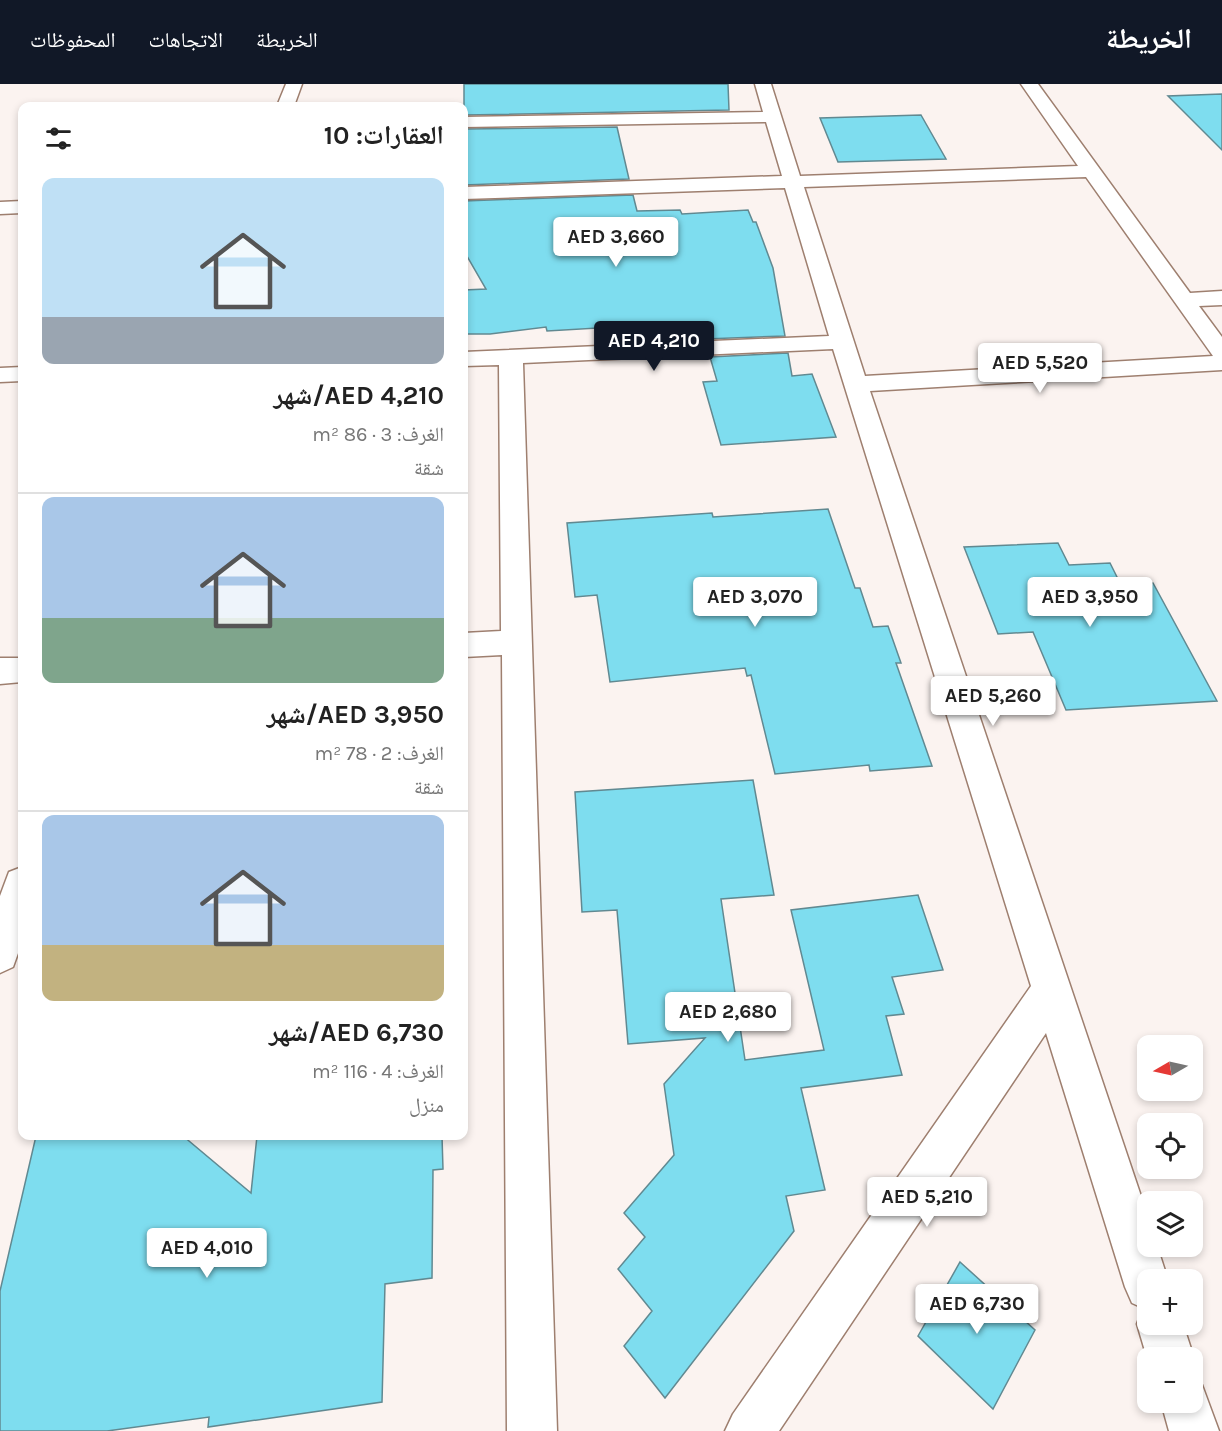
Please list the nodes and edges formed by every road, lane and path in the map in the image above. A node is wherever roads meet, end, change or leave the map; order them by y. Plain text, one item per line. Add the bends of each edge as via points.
1 (294, 84) edge
2 (763, 84) edge
3 (1029, 84) edge
4 (287, 102) edge
5 (773, 117) junction
6 (468, 122) edge
7 (1093, 171) junction
8 (793, 183) junction
9 (468, 193) edge
10 (18, 207) edge
11 (0, 208) edge
12 (1222, 298) edge
13 (1184, 300) junction
14 (842, 342) junction
15 (1222, 352) edge
16 (511, 358) junction
17 (468, 359) edge
18 (1222, 363) edge
19 (18, 374) edge
20 (0, 375) edge
21 (856, 384) junction
22 (516, 642) junction
23 (468, 645) edge
24 (18, 670) edge
25 (0, 671) edge
26 (18, 897) edge
27 (0, 954) edge
28 (1052, 990) junction
29 (1142, 1269) edge
30 (1188, 1413) edge
31 (532, 1431) edge
32 (750, 1431) edge
33 (1194, 1431) edge

1 - 4 street
2 - 5 street
3 - 7 street
5 - 6 street
5 - 8 street
7 - 8 street
7 - 13 street
8 - 9 street
8 - 14 street
10 - 11 street
12 - 13 street
13 - 15 street
14 - 16 street
14 - 21 street
16 - 17 street
16 - 22 street
18 - 21 street
19 - 20 street
21 - 28 street
22 - 23 street
22 - 31 street
24 - 25 street
26 - 27 street
28 - 29 street
28 - 32 street
30 - 33 street

